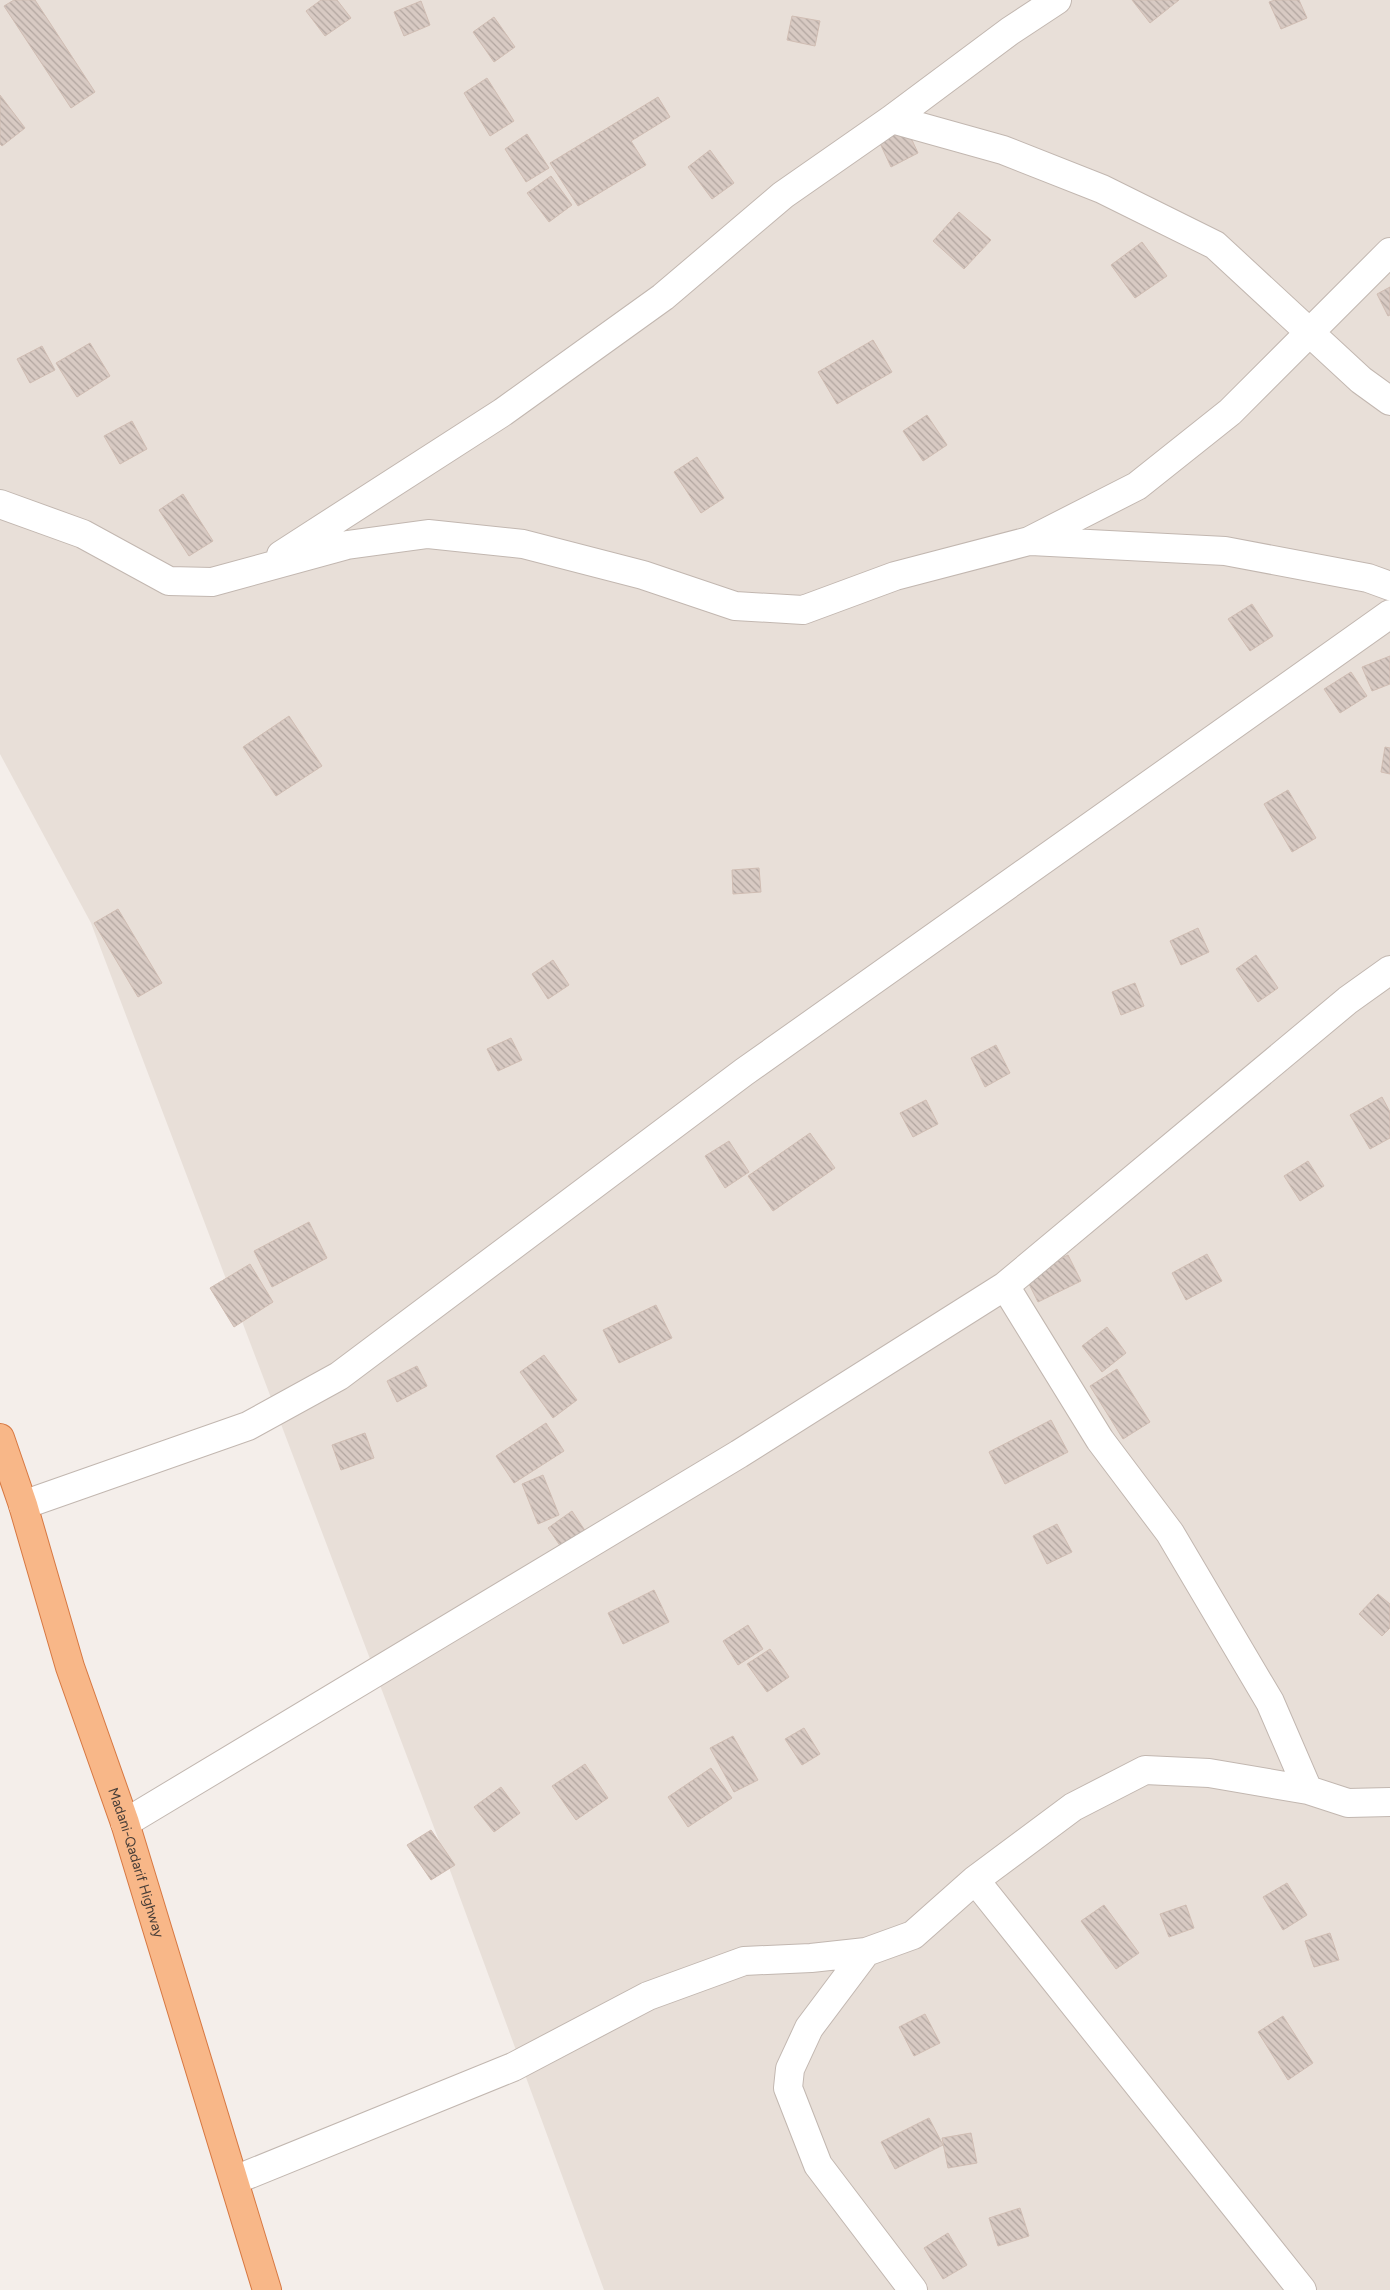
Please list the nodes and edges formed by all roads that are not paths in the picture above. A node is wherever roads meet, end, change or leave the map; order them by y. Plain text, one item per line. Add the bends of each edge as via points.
1 (1057, 0) edge
2 (892, 119) junction
3 (1390, 252) edge
4 (1310, 333) junction
5 (1390, 401) edge
6 (0, 504) edge
7 (1030, 541) junction
8 (257, 571) junction
9 (1383, 580) edge
10 (1390, 614) edge
11 (1390, 970) edge
12 (1005, 1286) junction
13 (0, 1438) edge
14 (23, 1505) junction
15 (1308, 1790) junction
16 (1390, 1802) edge
17 (125, 1823) junction
18 (975, 1880) junction
19 (866, 1952) junction
20 (235, 2180) junction
21 (267, 2290) edge
22 (913, 2290) edge
23 (1302, 2290) edge

1 - 2 street
2 - 4 street via 1003,150 1102,189 1214,245
2 - 8 street via 783,195 663,296 503,412
3 - 4 street
4 - 5 street via 1361,380
4 - 7 street via 1230,412 1137,486
6 - 8 street via 83,534 170,581 212,582
7 - 8 street via 895,576 803,610 735,606 643,575 523,544 428,534 348,546
7 - 9 street via 1225,551
10 - 14 street via 744,1072 339,1376 248,1426
11 - 12 street via 1348,1000
12 - 15 street via 1100,1440 1170,1534 1270,1702
12 - 17 street via 739,1454
13 - 14 highway, Madani-Qadarif Highway
14 - 17 highway, Madani-Qadarif Highway via 70,1667
15 - 16 street via 1348,1803
15 - 18 street via 1209,1773 1145,1770 1073,1807
17 - 20 highway, Madani-Qadarif Highway
18 - 19 street via 913,1935
18 - 23 street
19 - 20 street via 744,1961 648,1996 513,2067
19 - 22 street via 809,2028 790,2069 788,2088 818,2165
20 - 21 highway, Madani-Qadarif Highway

